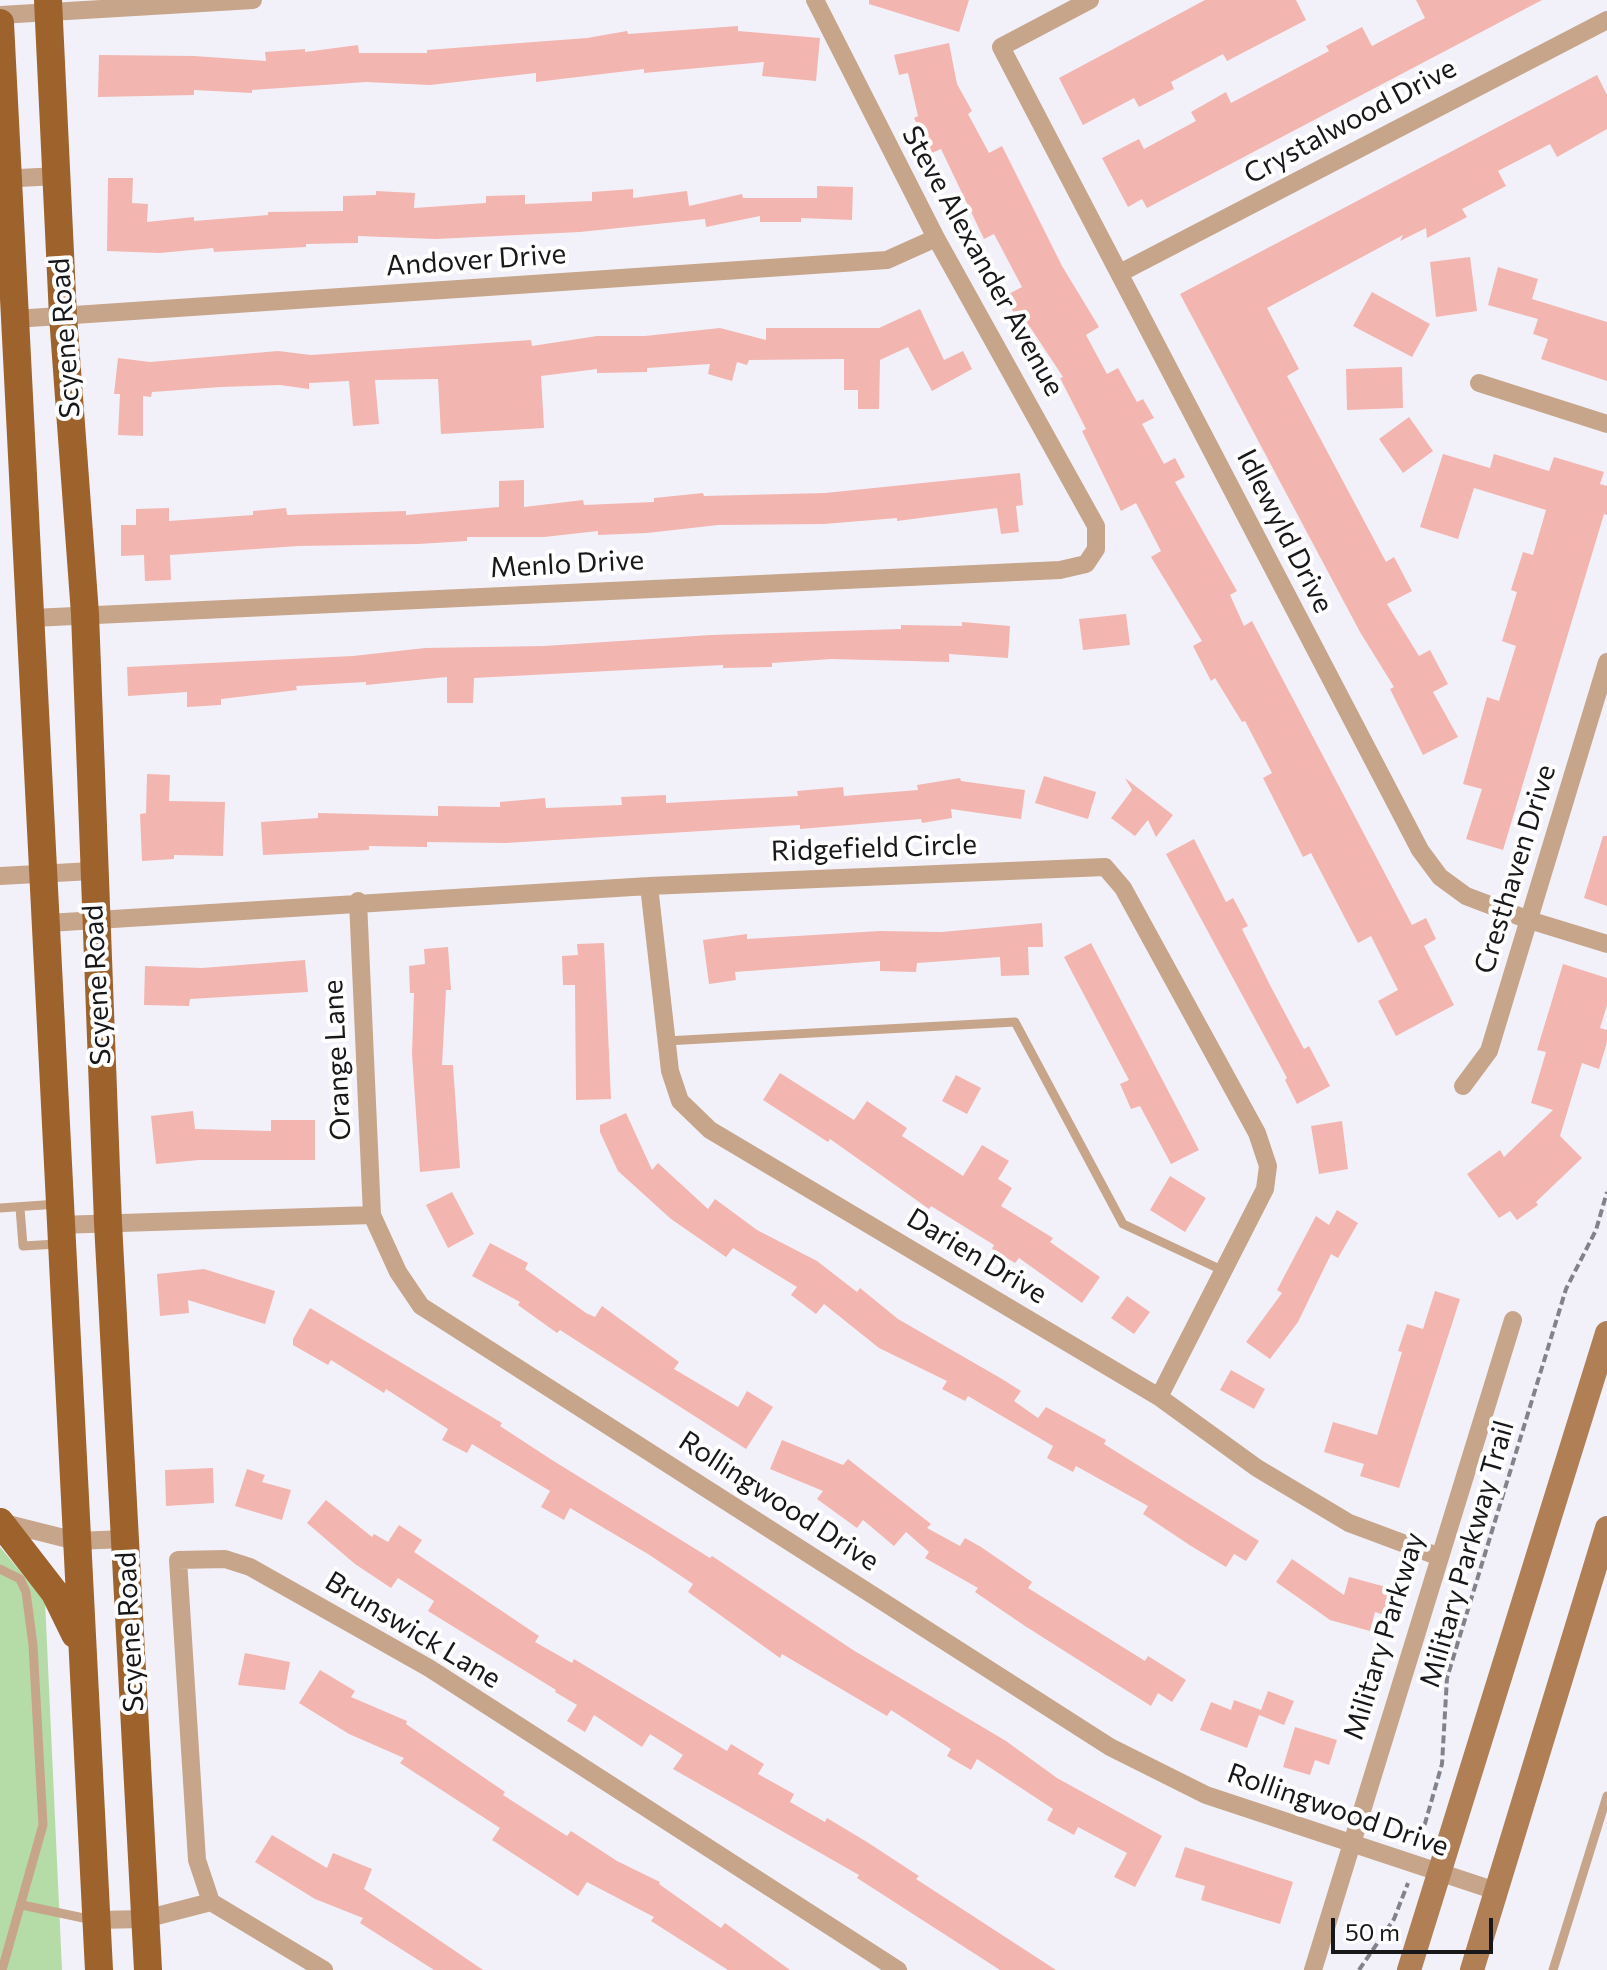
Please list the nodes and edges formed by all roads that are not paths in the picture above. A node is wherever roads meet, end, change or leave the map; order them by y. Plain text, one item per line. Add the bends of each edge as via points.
1 (253, 0) edge
2 (815, 0) edge
3 (1090, 0) edge
4 (48, 6) edge
5 (0, 15) edge
6 (1607, 20) edge
7 (0, 23) edge
8 (57, 176) junction
9 (4, 179) edge
10 (936, 238) junction
11 (1120, 273) junction
12 (63, 316) junction
13 (15, 319) junction
14 (1479, 383) dead end
15 (1607, 424) edge
16 (1096, 549) joint
17 (85, 614) junction
18 (32, 618) junction
19 (1607, 662) edge
20 (92, 871) junction
21 (45, 874) junction
22 (0, 876) edge
23 (649, 886) junction
24 (358, 901) junction
25 (94, 919) junction
26 (1529, 920) junction
27 (48, 923) junction
28 (1607, 944) edge
29 (666, 1041) junction
30 (1463, 1086) dead end
31 (0, 1208) edge
32 (20, 1208) junction
33 (372, 1215) junction
34 (108, 1223) junction
35 (59, 1225) junction
36 (1224, 1271) junction
37 (1513, 1320) dead end
38 (1607, 1333) edge
39 (1159, 1397) junction
40 (0, 1522) edge
41 (1607, 1528) edge
42 (125, 1539) junction
43 (76, 1541) junction
44 (1440, 1557) junction
45 (0, 1569) edge
46 (80, 1645) junction
47 (1607, 1796) edge
48 (1351, 1845) junction
49 (1439, 1874) junction
50 (1496, 1891) junction
51 (211, 1902) junction
52 (22, 1905) junction
53 (145, 1919) junction
54 (96, 1920) junction
55 (2, 1970) edge
56 (99, 1970) edge
57 (148, 1970) edge
58 (324, 1970) edge
59 (898, 1970) edge
60 (1313, 1970) edge
61 (1409, 1970) edge
62 (1472, 1970) edge
63 (1553, 1970) edge

1 - 4 street
2 - 10 street, Steve Alexander Avenue
3 - 11 street, Idlewyld Drive via 1001,47
4 - 5 street
4 - 8 main road, Scyene Road
6 - 11 street, Crystalwood Drive
7 - 9 main road, Scyene Road
8 - 9 street
8 - 12 main road, Scyene Road
9 - 13 main road, Scyene Road
10 - 12 street, Andover Drive via 887,260
10 - 16 street, Steve Alexander Avenue via 1071,475 1096,526
11 - 26 street, Idlewyld Drive via 1420,850 1440,877 1466,896
12 - 13 street, Andover Drive
12 - 17 main road, Scyene Road
13 - 18 main road, Scyene Road
14 - 15 street
16 - 17 street, Menlo Drive via 1086,564 1060,570
17 - 18 street, Menlo Drive
17 - 20 main road, Scyene Road
18 - 21 main road, Scyene Road
19 - 26 street, Cresthaven Drive
20 - 21 street
20 - 25 main road, Scyene Road
21 - 22 street
21 - 27 main road, Scyene Road
23 - 24 street, Ridgefield Circle
23 - 29 street, Darien Drive
23 - 36 street, Ridgefield Circle via 1105,867 1123,888 1228,1079 1268,1166 1265,1189
24 - 25 street, Ridgefield Circle
24 - 33 street, Orange Lane
25 - 27 street, Ridgefield Circle
25 - 34 main road, Scyene Road
26 - 28 street, Idlewyld Drive
26 - 30 street, Cresthaven Drive via 1489,1051
27 - 35 main road, Scyene Road
29 - 36 lane via 1015,1022 1123,1224
29 - 39 street, Darien Drive via 680,1101 710,1130
31 - 32 lane
32 - 35 lane
32 - 35 lane via 23,1246
33 - 34 street
33 - 48 street, Rollingwood Drive via 398,1272 421,1306 1110,1747 1206,1795
34 - 35 street
34 - 42 main road, Scyene Road
35 - 43 main road, Scyene Road
36 - 39 street, Ridgefield Circle
37 - 44 street, Military Parkway
38 - 49 main road
39 - 44 street, Darien Drive via 1257,1468 1349,1523
40 - 43 street
40 - 46 main road via 55,1593
41 - 50 main road
42 - 43 street
42 - 53 main road, Scyene Road
43 - 46 main road, Scyene Road
44 - 48 street, Military Parkway
45 - 52 lane via 20,1579 26,1592 33,1645 43,1825
46 - 54 main road, Scyene Road
47 - 63 lane
48 - 49 street, Rollingwood Drive
48 - 60 street, Military Parkway
49 - 50 street, Rollingwood Drive
49 - 61 main road
50 - 62 main road
51 - 53 street
51 - 58 street
51 - 59 street, Brunswick Lane via 197,1860 178,1560 225,1559 250,1567 416,1660
52 - 54 lane
52 - 55 lane
53 - 54 street
53 - 57 main road, Scyene Road
54 - 56 main road, Scyene Road

